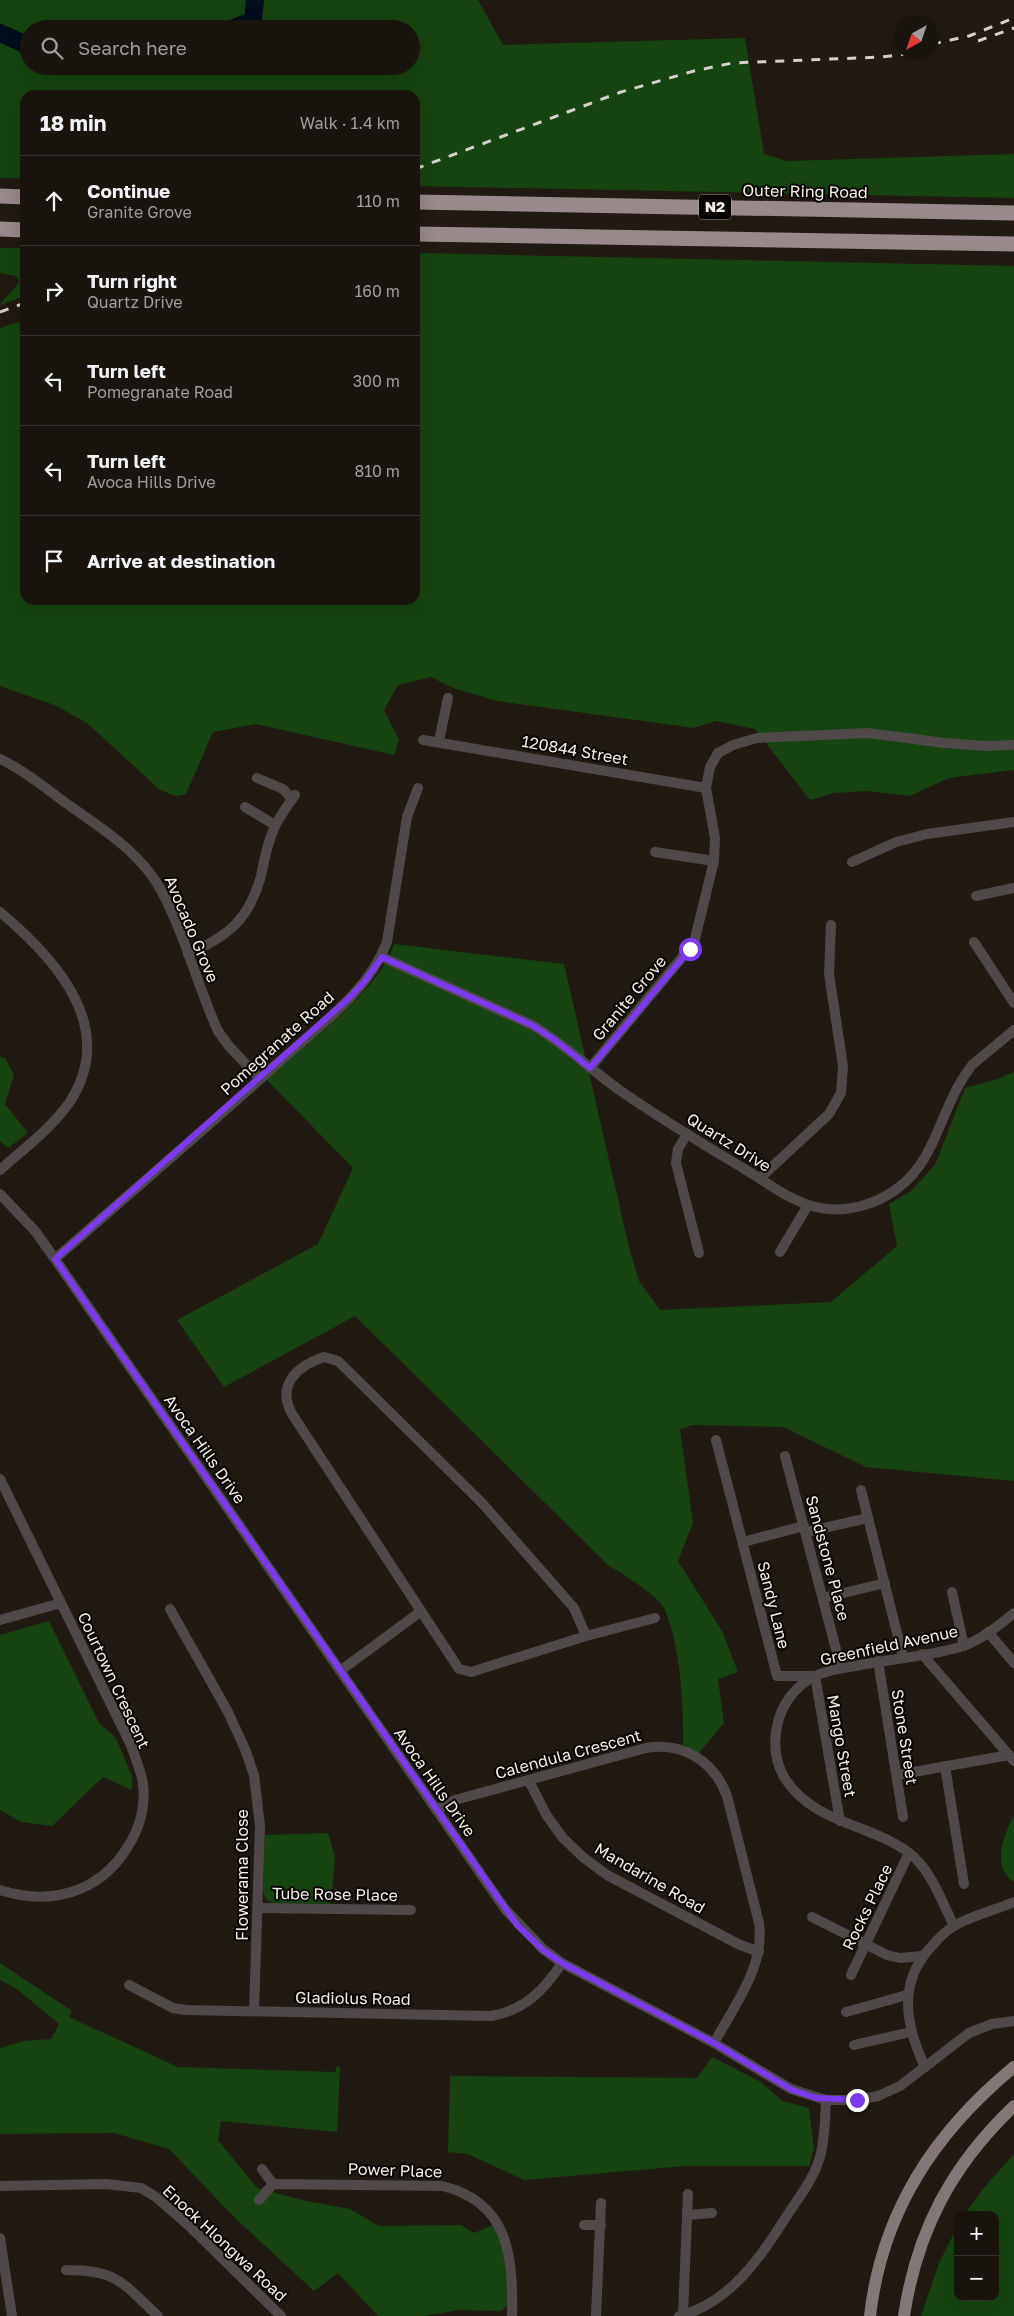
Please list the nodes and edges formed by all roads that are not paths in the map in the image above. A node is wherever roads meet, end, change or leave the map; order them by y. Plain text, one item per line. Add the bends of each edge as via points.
1 (0, 196) edge
2 (20, 197) edge
3 (420, 202) edge
4 (1014, 213) edge
5 (0, 229) edge
6 (20, 230) edge
7 (420, 234) edge
8 (1014, 244) edge
9 (448, 698) dead end
10 (422, 740) dead end
11 (438, 741) junction
12 (1014, 746) edge
13 (0, 759) edge
14 (257, 778) dead end
15 (418, 788) dead end
16 (706, 788) junction
17 (245, 807) dead end
18 (1014, 822) edge
19 (276, 825) junction
20 (655, 852) dead end
21 (714, 861) junction
22 (852, 862) dead end
23 (1014, 888) edge
24 (976, 896) dead end
25 (0, 912) edge
26 (831, 925) dead end
27 (974, 942) dead end
28 (188, 954) junction
29 (382, 957) junction
30 (1014, 1003) edge
31 (1014, 1030) edge
32 (590, 1068) junction
33 (260, 1079) junction
34 (686, 1134) junction
35 (0, 1170) edge
36 (760, 1178) junction
37 (0, 1194) edge
38 (808, 1204) junction
39 (780, 1252) dead end
40 (699, 1253) dead end
41 (55, 1259) junction
42 (716, 1440) dead end
43 (785, 1456) dead end
44 (0, 1479) edge
45 (861, 1490) dead end
46 (868, 1518) junction
47 (805, 1529) junction
48 (743, 1542) junction
49 (885, 1583) junction
50 (952, 1592) dead end
51 (823, 1598) junction
52 (61, 1603) junction
53 (170, 1609) dead end
54 (420, 1612) junction
55 (1014, 1612) edge
56 (655, 1618) dead end
57 (0, 1620) edge
58 (988, 1632) junction
59 (586, 1636) junction
60 (964, 1646) junction
61 (922, 1654) junction
62 (903, 1656) junction
63 (878, 1661) junction
64 (1014, 1664) edge
65 (841, 1668) junction
66 (340, 1671) junction
67 (815, 1676) junction
68 (1011, 1758) edge
69 (945, 1766) junction
70 (896, 1775) junction
71 (529, 1781) junction
72 (436, 1810) junction
73 (903, 1817) dead end
74 (840, 1821) junction
75 (910, 1853) junction
76 (964, 1884) dead end
77 (0, 1890) edge
78 (1014, 1902) edge
79 (259, 1908) junction
80 (411, 1910) dead end
81 (812, 1917) dead end
82 (954, 1926) junction
83 (866, 1943) junction
84 (759, 1952) junction
85 (922, 1956) junction
86 (562, 1963) junction
87 (851, 1975) dead end
88 (129, 1985) dead end
89 (907, 1995) junction
90 (254, 2011) junction
91 (846, 2012) dead end
92 (1014, 2021) edge
93 (911, 2032) junction
94 (714, 2043) junction
95 (854, 2045) dead end
96 (1014, 2067) edge
97 (926, 2068) junction
98 (826, 2100) junction
99 (1014, 2106) edge
100 (262, 2169) dead end
101 (273, 2184) junction
102 (0, 2186) edge
103 (688, 2194) dead end
104 (259, 2200) dead end
105 (602, 2203) dead end
106 (712, 2213) dead end
107 (687, 2215) junction
108 (584, 2225) dead end
109 (600, 2225) junction
110 (0, 2238) edge
111 (66, 2270) dead end
112 (12, 2316) edge
113 (158, 2316) edge
114 (281, 2316) edge
115 (512, 2316) edge
116 (596, 2316) edge
117 (681, 2316) edge
118 (870, 2316) edge
119 (904, 2316) edge

1 - 2 highway
3 - 4 highway, Outer Ring Road / N2
5 - 6 highway
7 - 8 highway, N2
9 - 11 street
10 - 11 street, 120844 Street
11 - 16 street, 120844 Street
12 - 16 street, Granite Grove via 946,743 867,733 757,738 718,753 710,767
13 - 28 street, Avocado Grove via 112,837 141,862 160,889
14 - 19 street via 294,797
15 - 29 street, Pomegranate Road via 407,817
16 - 21 street, Granite Grove via 715,838
17 - 19 street
18 - 22 street via 927,834 896,842
19 - 28 street via 247,912 220,938
20 - 21 street
21 - 32 street, Granite Grove via 690,949
23 - 24 street
25 - 35 street via 69,984 84,1021 86,1042 83,1074 68,1104
26 - 36 street via 829,974 843,1066 841,1093 829,1114
27 - 30 street
28 - 33 street, Avocado Grove via 218,1031
29 - 32 street, Quartz Drive via 532,1025
29 - 33 street, Pomegranate Road via 349,998
31 - 38 street, Quartz Drive via 972,1065 923,1162 899,1188 874,1203 860,1207 828,1209
32 - 34 street, Quartz Drive
33 - 41 street, Pomegranate Road
34 - 36 street, Quartz Drive
34 - 40 street via 678,1149 676,1163
36 - 38 street, Quartz Drive
37 - 41 street, Avoca Hills Drive via 35,1231
38 - 39 street
41 - 66 street, Avoca Hills Drive
42 - 48 street, Sandy Lane
43 - 47 street, Sandstone Place
44 - 52 street, Courtown Crescent
45 - 46 street
46 - 47 street, Sandy Lane
46 - 49 street
47 - 48 street, Sandy Lane
47 - 51 street, Sandstone Place
48 - 67 street, Sandy Lane via 777,1676
49 - 51 street
49 - 62 street
50 - 60 street
51 - 65 street, Sandstone Place
52 - 57 street
52 - 77 street, Courtown Crescent via 131,1744 143,1785 138,1829 113,1867 98,1881 80,1890 52,1898 15,1895
53 - 79 street, Flowerama Close via 228,1712 254,1775 260,1826
54 - 59 street via 455,1665 466,1672
54 - 59 street via 285,1402 286,1390 294,1376 320,1359 328,1357 338,1361 482,1503 574,1608
54 - 66 street
55 - 58 street, Greenfield Avenue
56 - 59 street
58 - 60 street, Greenfield Avenue
58 - 64 street
60 - 61 street, Greenfield Avenue
61 - 62 street, Greenfield Avenue
61 - 68 street
62 - 63 street, Greenfield Avenue
63 - 65 street, Greenfield Avenue
63 - 70 street, Stone Street
65 - 67 street, Greenfield Avenue
66 - 72 street, Avoca Hills Drive
67 - 74 street, Mango Street
67 - 74 street, Greenfield Avenue via 794,1692 784,1708 776,1731 775,1753 795,1792 812,1806
68 - 69 street
69 - 70 street
69 - 76 street
70 - 73 street, Stone Street
71 - 72 street, Calendula Crescent via 455,1800
71 - 84 street, Mandarine Road via 547,1816 563,1838 584,1858 616,1879
71 - 84 street, Calendula Crescent via 654,1747 681,1750 705,1763 719,1778 727,1796 759,1923
72 - 86 street, Avoca Hills Drive via 517,1925
74 - 75 street, Greenfield Avenue
75 - 82 street, Greenfield Avenue via 926,1872
75 - 83 street, Rocks Place
78 - 82 street
79 - 80 street, Tube Rose Place
79 - 90 street, Flowerama Close
81 - 83 street
82 - 85 street
83 - 85 street via 894,1957
83 - 87 street, Rocks Place
84 - 94 street, Calendula Crescent via 754,1968
85 - 89 street
86 - 90 street, Gladiolus Road via 549,1982 525,2004 491,2016
86 - 94 street, Avoca Hills Drive
88 - 90 street, Gladiolus Road via 179,2010
89 - 91 street
89 - 93 street
92 - 97 street, Avoca Hills Drive via 992,2024 969,2033
93 - 95 street
93 - 97 street
94 - 98 street, Avoca Hills Drive via 792,2090
96 - 118 main road via 949,2128 919,2171 890,2231 880,2261
97 - 98 street, Avoca Hills Drive via 878,2096
98 - 117 street via 824,2139 815,2171 765,2249 732,2287 712,2302
99 - 119 main road via 981,2138 940,2201 913,2272
100 - 101 street
101 - 104 street
101 - 115 street, Power Place via 442,2186 464,2192 487,2210 505,2239 512,2268
102 - 114 street, Enock Hlongwa Road via 106,2184 141,2188 188,2225
103 - 107 street
105 - 109 street
106 - 107 street
107 - 117 street
108 - 109 street
109 - 116 street
110 - 112 street
111 - 113 street via 96,2271 112,2276

